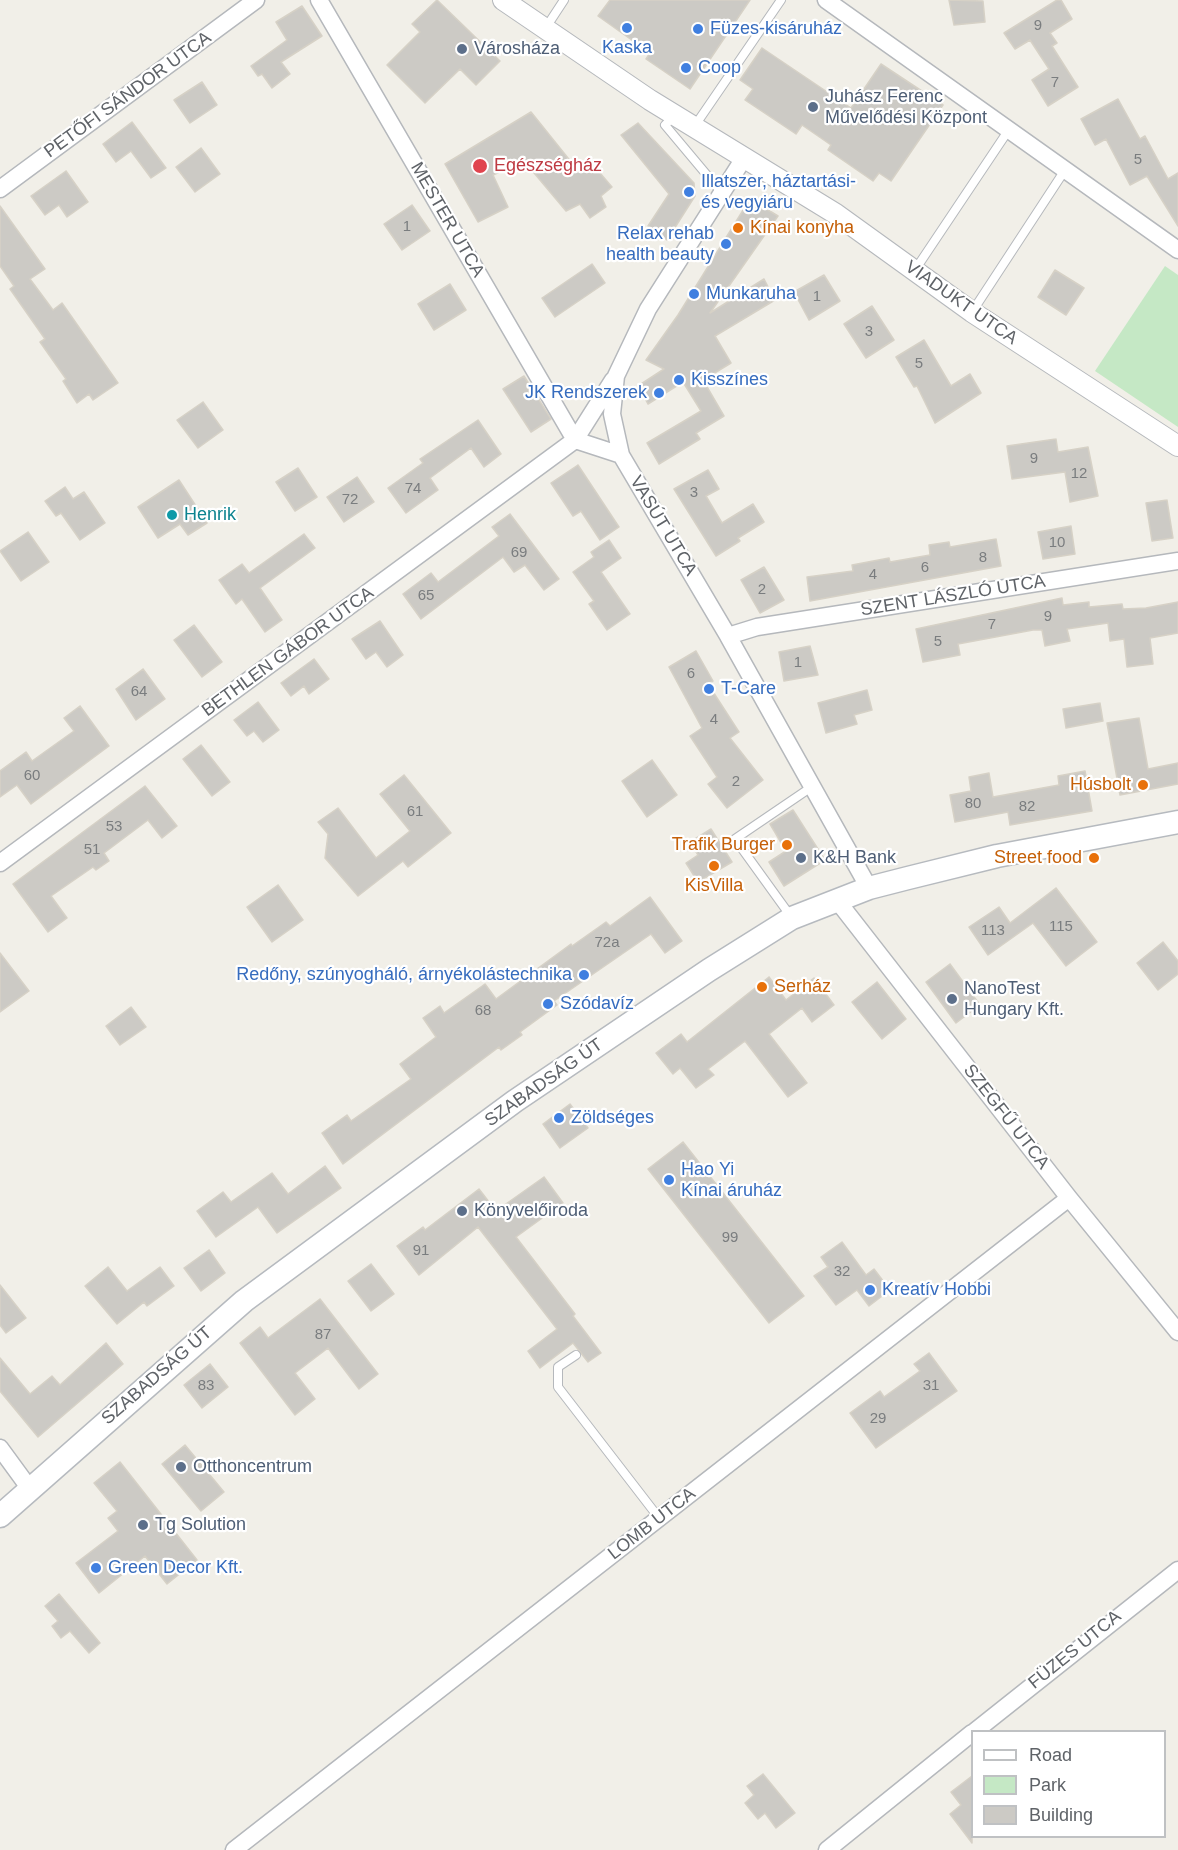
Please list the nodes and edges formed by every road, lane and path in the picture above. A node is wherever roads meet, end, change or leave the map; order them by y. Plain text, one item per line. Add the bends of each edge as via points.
1 (256, 0) edge
2 (320, 0) edge
3 (503, 0) edge
4 (564, 0) edge
5 (781, 0) edge
6 (826, 0) edge
7 (545, 29) junction
8 (675, 116) junction
9 (694, 127) junction
10 (1008, 130) junction
11 (744, 158) junction
12 (1065, 170) junction
13 (0, 189) edge
14 (722, 193) junction
15 (1178, 250) edge
16 (914, 271) junction
17 (972, 312) junction
18 (616, 376) junction
19 (575, 441) junction
20 (1178, 446) edge
21 (621, 455) junction
22 (1178, 561) edge
23 (728, 636) junction
24 (813, 785) junction
25 (1178, 822) edge
26 (0, 863) edge
27 (869, 888) junction
28 (836, 899) junction
29 (792, 918) junction
30 (1069, 1198) junction
31 (1178, 1332) edge
32 (576, 1355) dead end
33 (0, 1448) edge
34 (30, 1489) junction
35 (0, 1516) edge
36 (659, 1518) junction
37 (1178, 1570) edge
38 (976, 1730) edge
39 (971, 1734) edge
40 (234, 1850) edge
41 (827, 1850) edge

1 - 13 street, PETŐFI SÁNDOR UTCA
2 - 19 street, MESTER UTCA
3 - 7 street, VIADUKT UTCA
4 - 7 lane
5 - 9 lane
6 - 10 street
7 - 8 street, VIADUKT UTCA
8 - 9 street, VIADUKT UTCA
8 - 14 lane via 665,125
9 - 11 street, VIADUKT UTCA
10 - 12 street
10 - 16 lane
11 - 14 street, VASÚT UTCA
11 - 16 street, VIADUKT UTCA via 836,214
12 - 15 street
12 - 17 lane
14 - 18 street, VASÚT UTCA via 648,309
16 - 17 street, VIADUKT UTCA
17 - 20 street, VIADUKT UTCA
18 - 19 street, BETHLEN GÁBOR UTCA
18 - 21 street, VASÚT UTCA via 612,414
19 - 21 street
19 - 26 street, BETHLEN GÁBOR UTCA
21 - 23 street, VASÚT UTCA
22 - 23 street, SZENT LÁSZLÓ UTCA via 757,627
23 - 24 street, VASÚT UTCA
24 - 27 street, VASÚT UTCA
24 - 29 lane via 735,839
25 - 27 main road, SZABADSÁG ÚT via 997,856
27 - 28 main road, SZABADSÁG ÚT
28 - 29 main road, SZABADSÁG ÚT
28 - 30 street, SZEGFŰ UTCA
29 - 34 main road, SZABADSÁG ÚT via 515,1101 244,1301
30 - 31 street, SZEGFŰ UTCA
30 - 36 street, LOMB UTCA
32 - 36 lane via 558,1367 558,1387
33 - 34 street
34 - 35 main road, SZABADSÁG ÚT
36 - 40 street, LOMB UTCA
37 - 38 street, FÜZES UTCA
39 - 41 street, FÜZES UTCA

